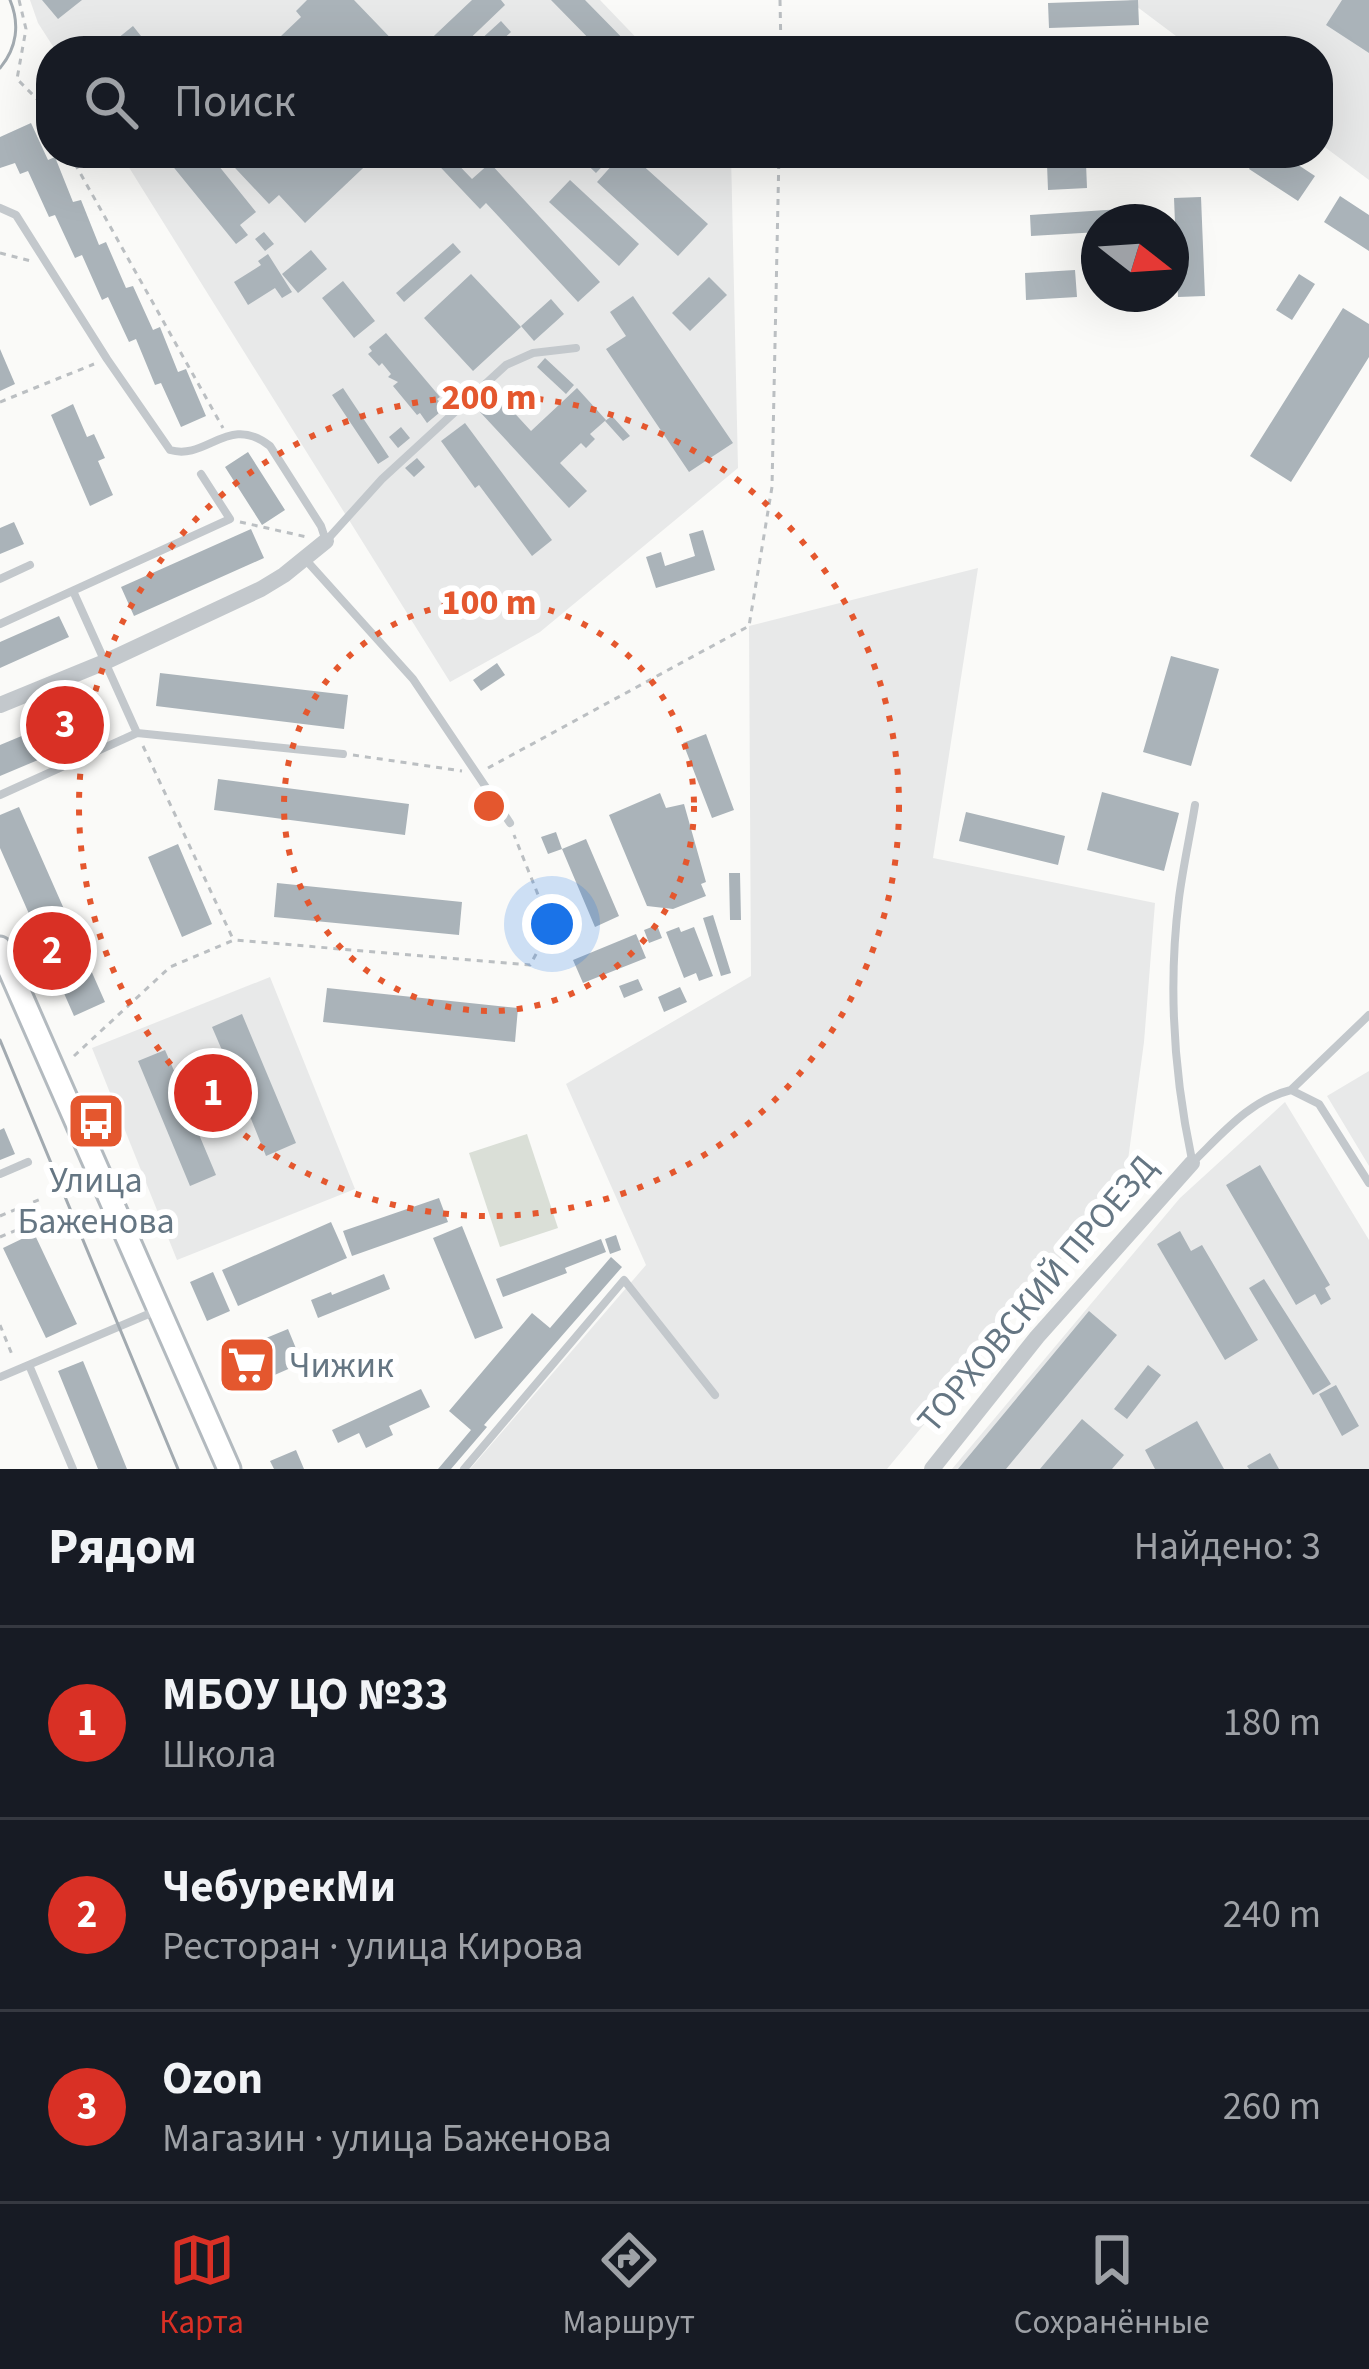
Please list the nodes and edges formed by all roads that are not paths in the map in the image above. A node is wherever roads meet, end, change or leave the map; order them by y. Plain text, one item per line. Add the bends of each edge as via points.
1 (0, 208) edge
2 (575, 347) dead end
3 (201, 474) dead end
4 (326, 542) junction
5 (305, 559) junction
6 (30, 566) dead end
7 (0, 579) edge
8 (73, 591) junction
9 (0, 624) edge
10 (105, 662) junction
11 (0, 705) edge
12 (137, 733) junction
13 (343, 754) road end
14 (0, 795) edge
15 (1196, 805) dead end
16 (509, 823) road end
17 (0, 949) edge
18 (1369, 1015) edge
19 (1291, 1090) junction
20 (28, 1162) dead end
21 (1192, 1163) junction
22 (0, 1174) edge
23 (1369, 1184) edge
24 (160, 1310) junction
25 (29, 1365) junction
26 (0, 1377) edge
27 (715, 1396) dead end
28 (73, 1469) edge
29 (229, 1469) edge
30 (464, 1469) edge
31 (932, 1469) edge

1 - 4 lane via 16,215 170,450 182,454 226,435 258,436
2 - 4 lane via 506,365
3 - 8 lane via 230,519
4 - 5 street
5 - 10 street via 261,589
5 - 16 lane via 413,679
6 - 7 lane
8 - 9 lane
8 - 10 lane
10 - 11 street
10 - 12 lane
12 - 13 lane
12 - 14 lane
15 - 21 lane via 1173,985
17 - 24 street
18 - 19 lane
19 - 21 lane via 1268,1096
19 - 23 lane via 1318,1104
20 - 22 lane
21 - 31 street, ТОРХОВСКИЙ ПРОЕЗД via 1037,1336
24 - 25 lane
24 - 29 street
25 - 26 lane
25 - 28 lane
27 - 30 lane via 624,1280

